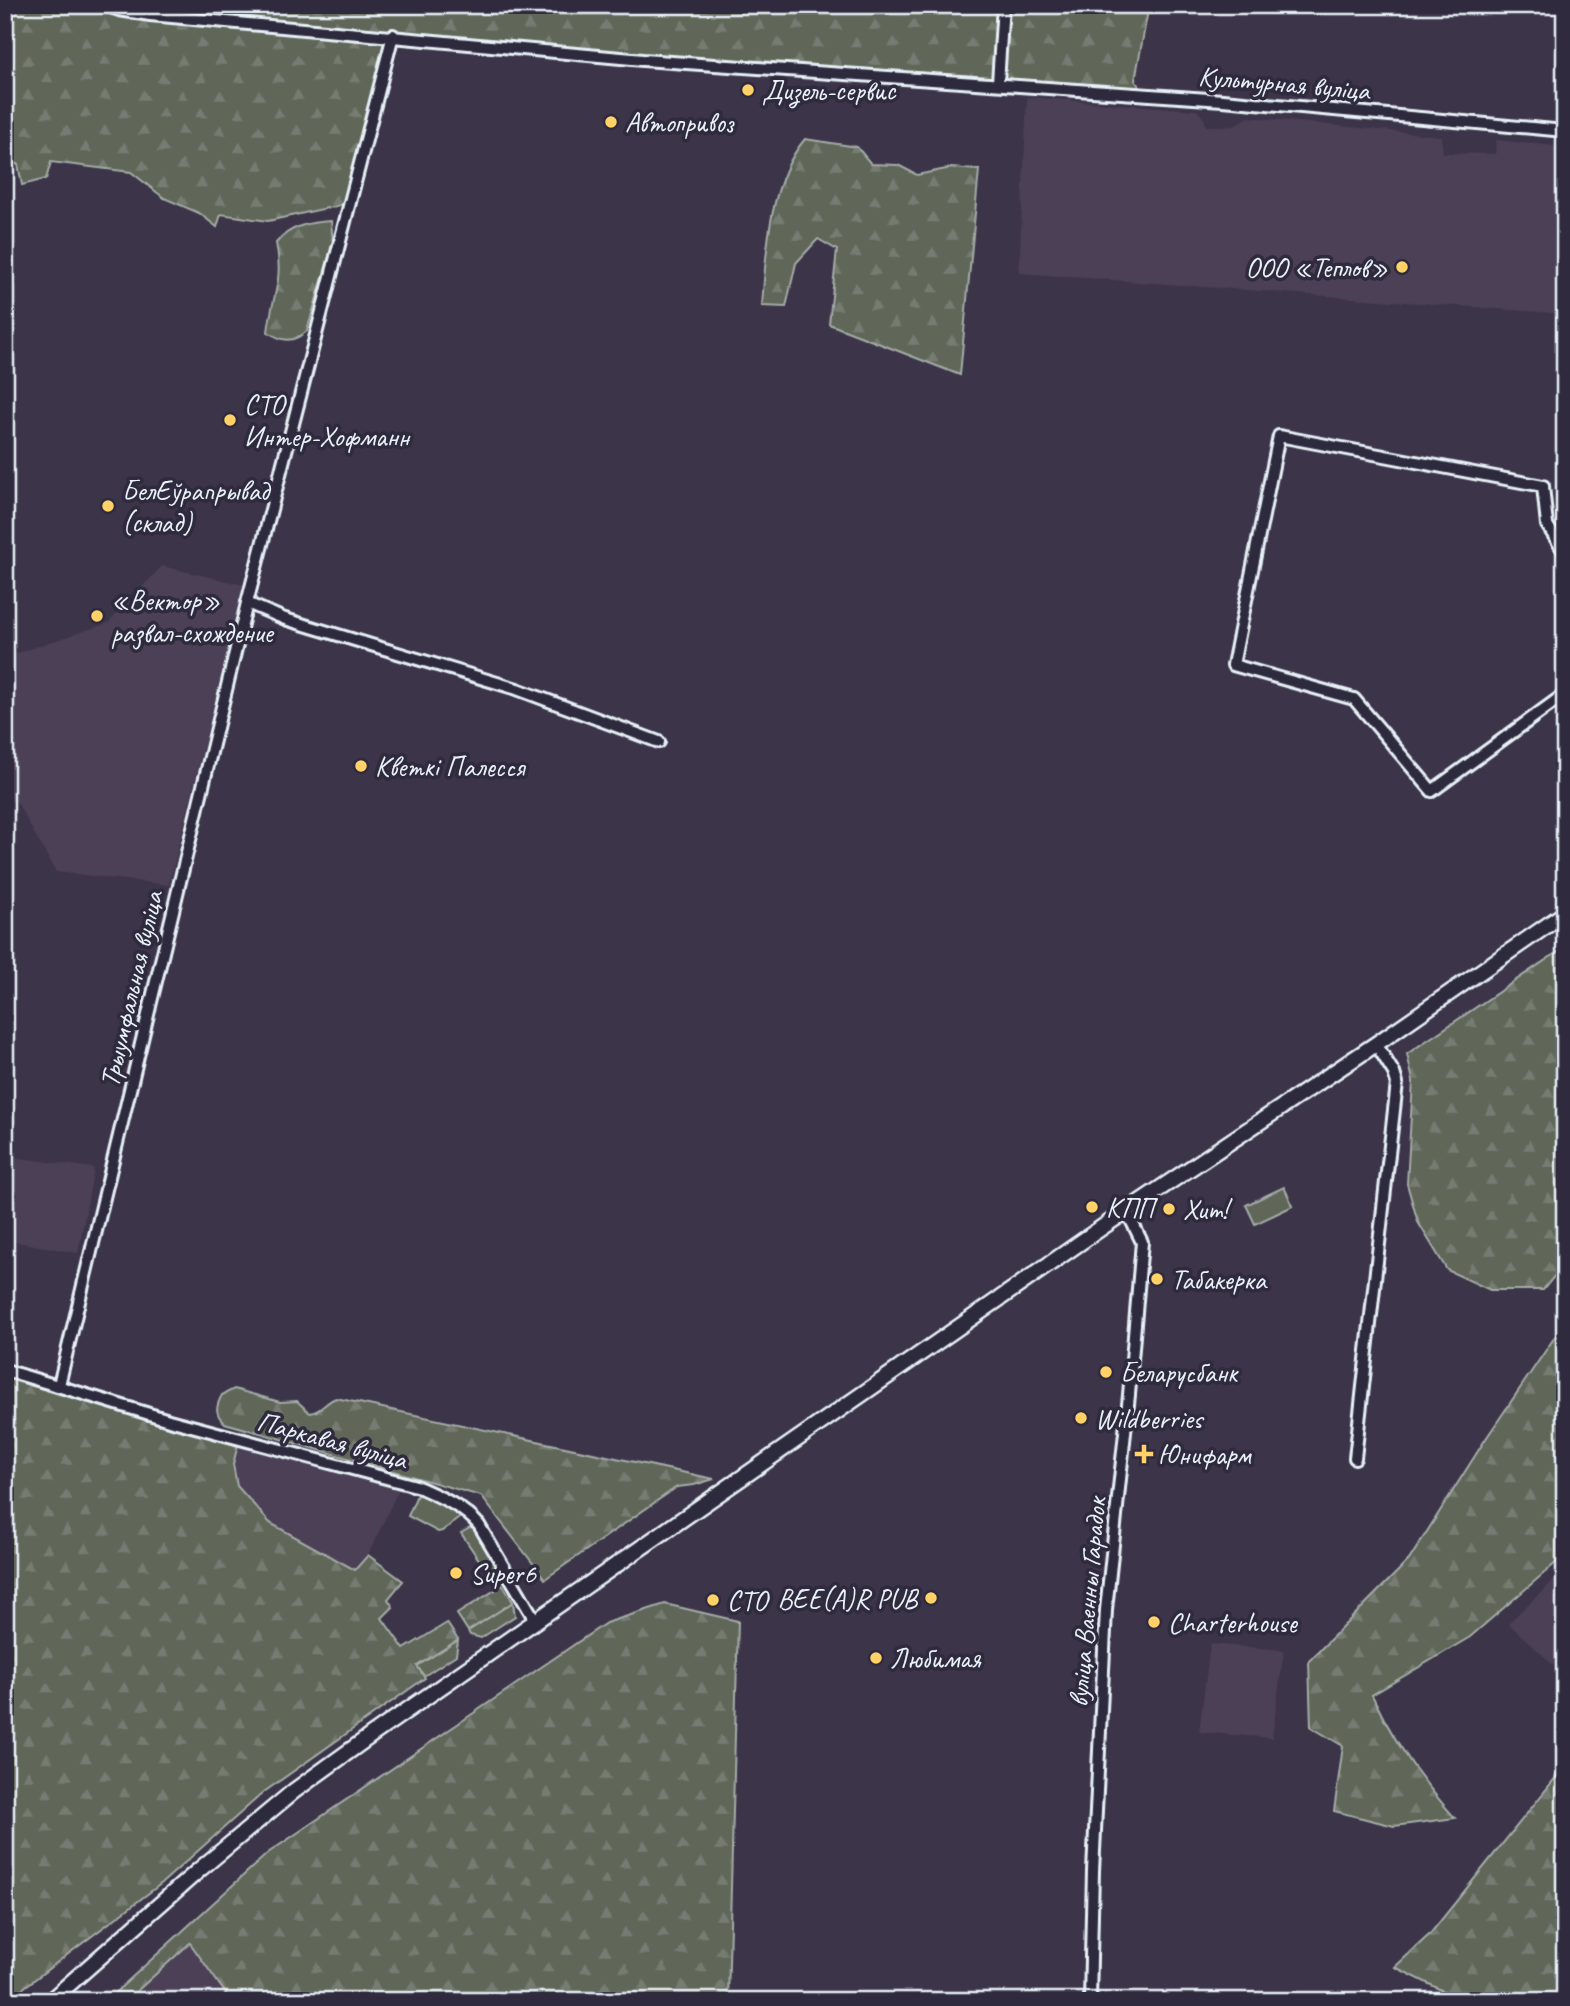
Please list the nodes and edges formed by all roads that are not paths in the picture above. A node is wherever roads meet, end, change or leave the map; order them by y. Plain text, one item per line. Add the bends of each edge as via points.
1 (104, 5) edge
2 (1003, 5) edge
3 (393, 35) junction
4 (998, 83) junction
5 (1565, 131) edge
6 (1565, 553) edge
7 (247, 603) junction
8 (1565, 694) edge
9 (659, 742) dead end
10 (1565, 912) edge
11 (1376, 1044) junction
12 (1127, 1212) junction
13 (5, 1370) edge
14 (59, 1385) junction
15 (1355, 1458) dead end
16 (535, 1619) junction
17 (50, 2001) edge
18 (1090, 2001) edge

1 - 3 street, Культурная вуліца via 150,15
2 - 4 street
3 - 4 street, Культурная вуліца via 643,60
3 - 7 street, Трыумфальная вуліца
4 - 5 street, Культурная вуліца
6 - 8 street via 1547,526 1543,486 1279,436 1234,665 1354,699 1432,791
7 - 9 street via 285,619 517,689
7 - 14 street, Трыумфальная вуліца
10 - 11 main road
11 - 12 main road
11 - 15 street via 1397,1083
12 - 16 main road
12 - 18 street, вуліца Ваенны Гарадок via 1142,1242 1105,1610
13 - 14 street, Паркавая вуліца
14 - 16 street, Паркавая вуліца via 169,1420 416,1486 445,1499 474,1518
16 - 17 main road via 294,1791

